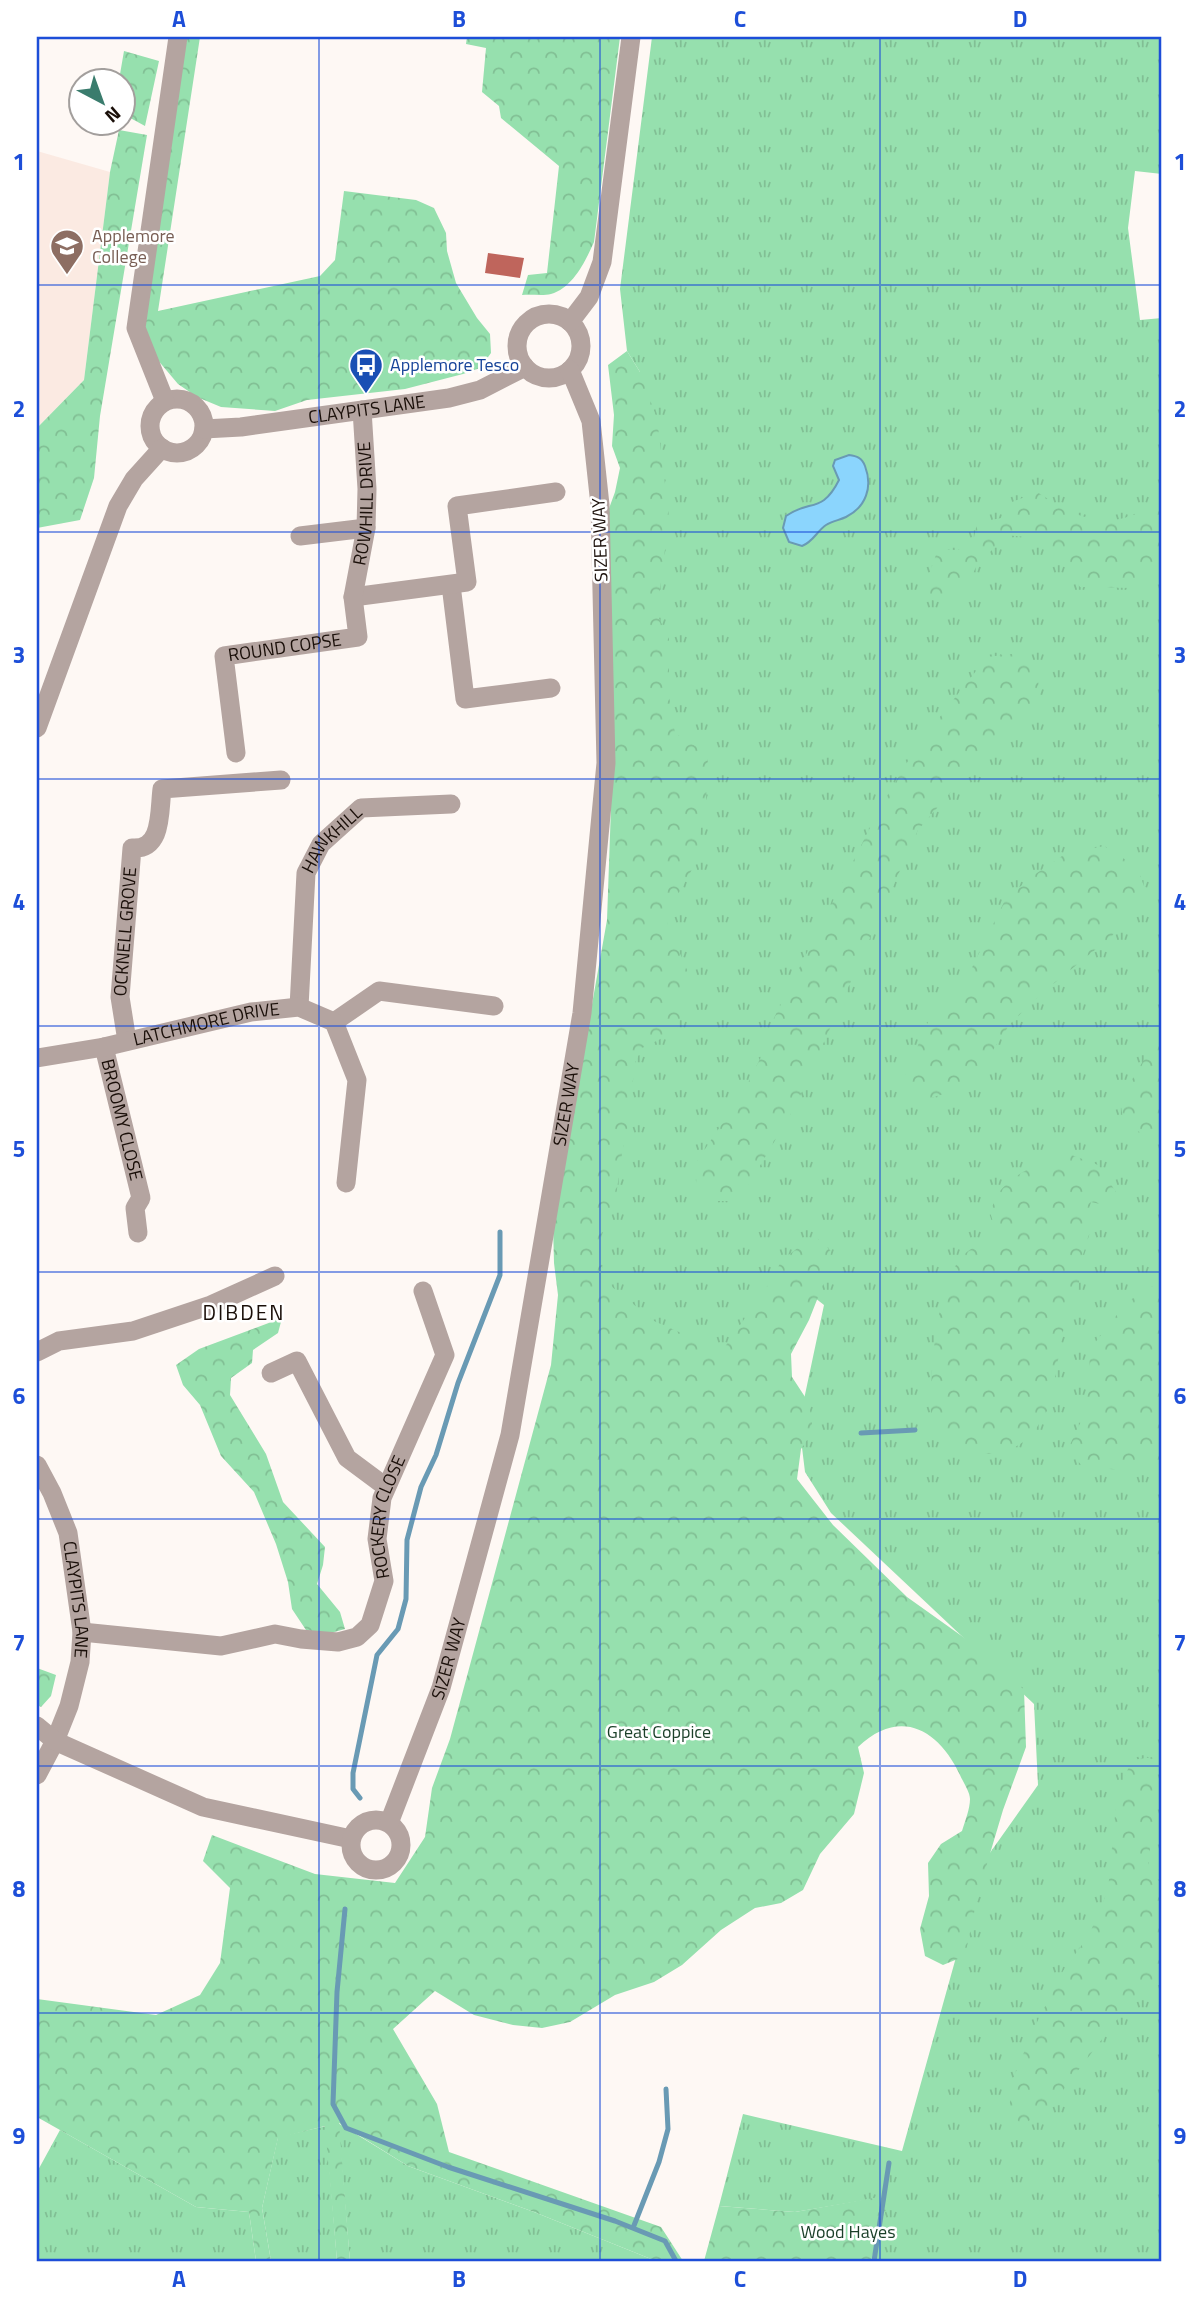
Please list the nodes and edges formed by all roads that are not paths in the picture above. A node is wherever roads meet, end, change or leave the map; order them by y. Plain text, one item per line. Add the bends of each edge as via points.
1 (178, 37) edge
2 (631, 37) edge
3 (570, 322) junction
4 (525, 367) junction
5 (570, 370) junction
6 (165, 401) junction
7 (362, 410) junction
8 (204, 429) junction
9 (162, 448) junction
10 (556, 492) dead end
11 (366, 528) junction
12 (300, 536) dead end
13 (459, 584) junction
14 (354, 597) junction
15 (358, 637) joint
16 (551, 688) dead end
17 (37, 728) edge
18 (236, 753) dead end
19 (281, 780) dead end
20 (451, 804) dead end
21 (494, 1006) dead end
22 (299, 1007) junction
23 (334, 1022) junction
24 (127, 1041) junction
25 (104, 1047) junction
26 (37, 1058) edge
27 (346, 1183) dead end
28 (138, 1233) dead end
29 (275, 1276) dead end
30 (424, 1291) dead end
31 (37, 1352) edge
32 (271, 1373) dead end
33 (37, 1465) edge
34 (386, 1487) junction
35 (82, 1632) junction
36 (37, 1726) edge
37 (55, 1741) junction
38 (37, 1775) edge
39 (389, 1823) junction
40 (351, 1839) junction

1 - 6 street via 136,328
2 - 3 street via 602,262 589,297
3 - 4 street via 553,314 526,324 517,350
3 - 5 street via 580,341 580,352
4 - 5 street via 542,377 562,376
4 - 7 street, CLAYPITS LANE via 480,390
5 - 39 street, SIZER WAY via 591,421 600,505 606,763 582,1013 510,1435 441,1688
6 - 8 street via 189,401 201,413
6 - 9 street via 154,411 150,426
7 - 8 street, CLAYPITS LANE
7 - 11 street, ROWHILL DRIVE
8 - 9 street via 188,451
9 - 17 street via 134,479 118,506
10 - 13 street via 457,506
11 - 12 street
11 - 14 street, ROWHILL DRIVE
13 - 14 street
13 - 16 street via 466,699
14 - 15 street, ROWHILL DRIVE
15 - 18 street, ROUND COPSE via 224,656
19 - 24 street, OCKNELL GROVE via 162,789 151,843 142,849 132,848 120,997
20 - 22 street, HAWKHILL via 361,807 321,844 306,873
21 - 23 street via 379,991
22 - 23 street, LATCHMORE DRIVE
22 - 24 street, LATCHMORE DRIVE via 251,1012
23 - 27 street via 357,1080
24 - 25 street, LATCHMORE DRIVE
25 - 26 street, LATCHMORE DRIVE
25 - 28 street, BROOMY CLOSE via 141,1198 135,1208
29 - 31 street via 211,1305 132,1331 59,1341
30 - 34 street, ROCKERY CLOSE via 445,1355
32 - 34 street via 297,1361 347,1458
33 - 35 street, CLAYPITS LANE via 68,1533
34 - 35 street, ROCKERY CLOSE via 377,1539 384,1581 370,1625 357,1637 338,1642 275,1634 221,1646
35 - 37 street, CLAYPITS LANE via 80,1662
36 - 37 street
37 - 38 street, CLAYPITS LANE
37 - 40 street via 203,1807
39 - 40 street via 365,1822
39 - 40 street via 398,1833 399,1854 379,1870 362,1866 351,1851

